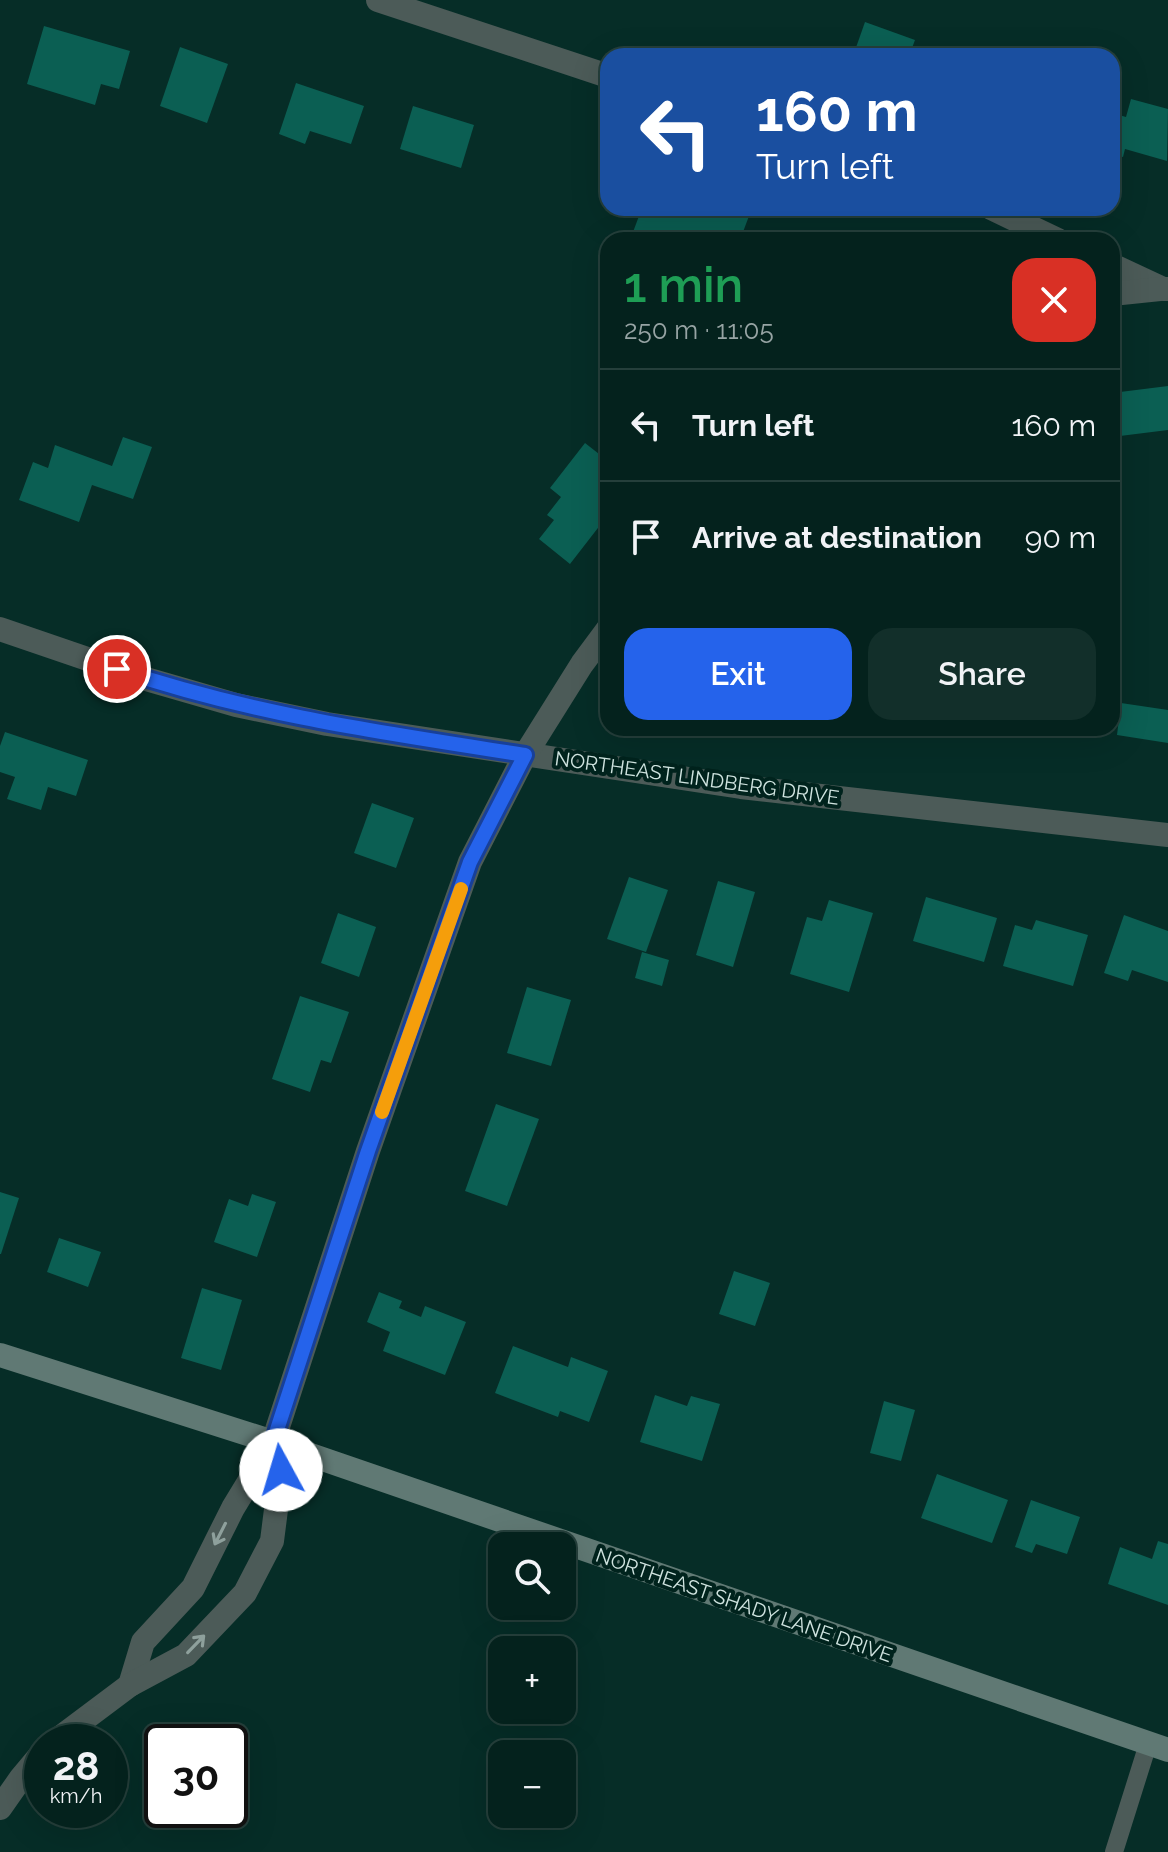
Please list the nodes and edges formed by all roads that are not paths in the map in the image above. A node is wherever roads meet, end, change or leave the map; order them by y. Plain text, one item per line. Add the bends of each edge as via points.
1 (378, 0) edge
2 (600, 73) edge
3 (1008, 216) edge
4 (1041, 232) edge
5 (1120, 269) edge
6 (1165, 289) edge
7 (1120, 293) edge
8 (0, 629) edge
9 (600, 640) edge
10 (525, 755) junction
11 (1168, 835) edge
12 (0, 1355) edge
13 (273, 1442) junction
14 (130, 1685) junction
15 (78, 1724) edge
16 (1158, 1747) edge
17 (24, 1774) edge
18 (0, 1808) edge
19 (1114, 1852) edge

1 - 2 street
3 - 4 street
5 - 6 street
6 - 7 street
8 - 10 street, NORTHEAST LINDBERG DRIVE via 236,705
9 - 10 street
10 - 11 street, NORTHEAST LINDBERG DRIVE via 741,787
10 - 13 street via 470,862
12 - 13 street, NORTHEAST SHADY LANE DRIVE
13 -> 14 street via 193,1588 143,1642
14 -> 13 street via 186,1655 245,1593 272,1541 281,1470
13 - 16 street, NORTHEAST SHADY LANE DRIVE
14 - 15 street
16 - 19 lane
17 - 18 street

